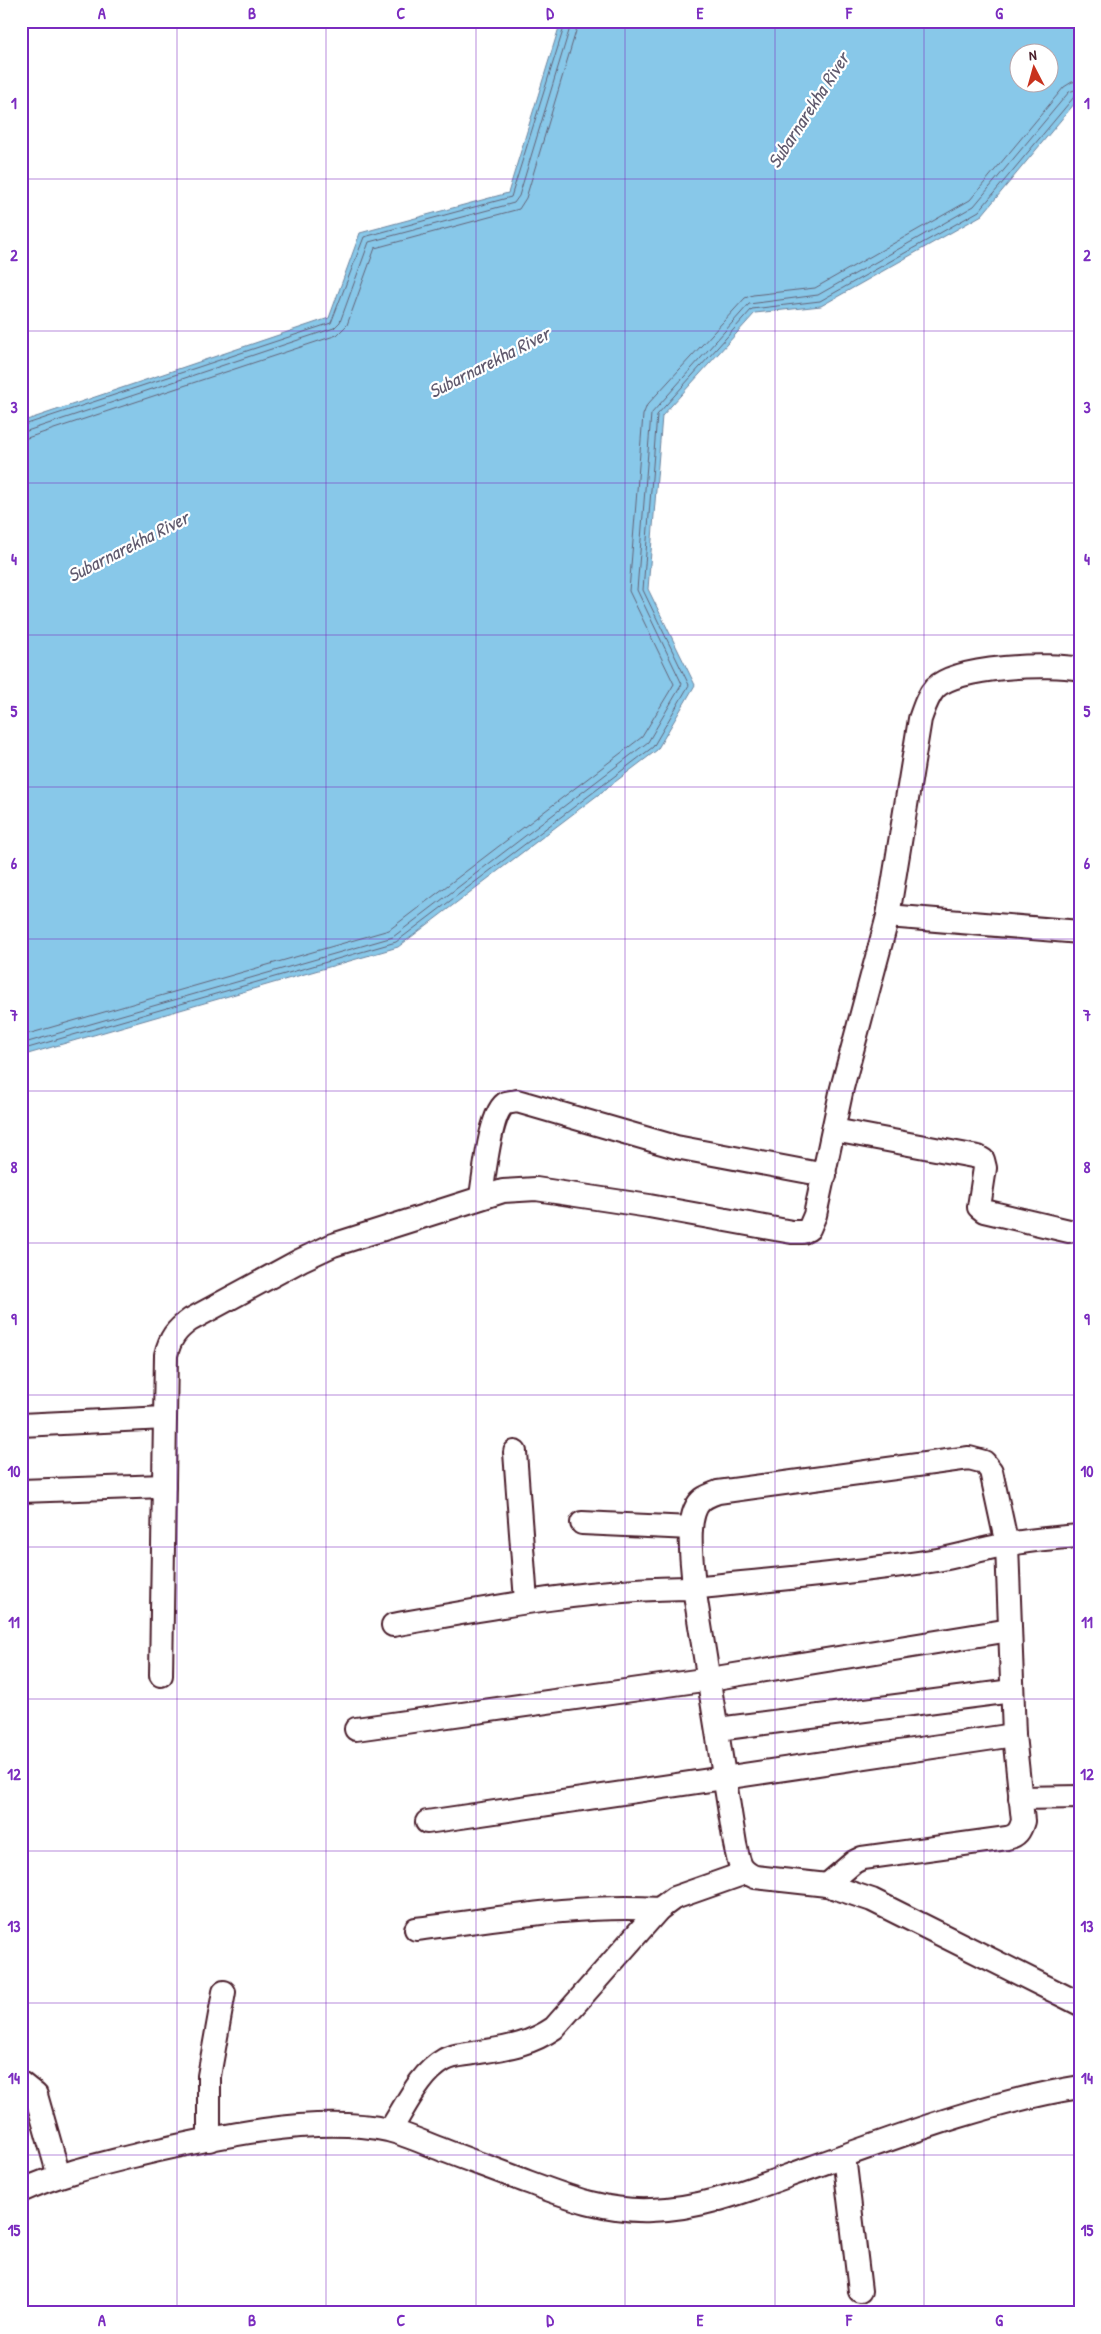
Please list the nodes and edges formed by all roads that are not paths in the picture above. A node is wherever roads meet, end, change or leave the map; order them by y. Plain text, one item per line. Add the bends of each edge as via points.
1 (1080, 669) edge
2 (888, 916) junction
3 (1080, 932) edge
4 (834, 1130) junction
5 (826, 1175) junction
6 (481, 1196) junction
7 (1069, 1230) dead end
8 (165, 1418) junction
9 (21, 1425) edge
10 (515, 1452) dead end
11 (164, 1486) junction
12 (21, 1491) edge
13 (582, 1523) dead end
14 (691, 1528) junction
15 (1080, 1536) edge
16 (1007, 1545) junction
17 (694, 1588) junction
18 (526, 1601) junction
19 (393, 1625) dead end
20 (1010, 1630) junction
21 (161, 1675) dead end
22 (710, 1678) junction
23 (1012, 1691) junction
24 (356, 1729) dead end
25 (718, 1729) junction
26 (1014, 1735) junction
27 (725, 1779) junction
28 (1080, 1797) edge
29 (1020, 1798) junction
30 (427, 1822) dead end
31 (745, 1872) junction
32 (827, 1885) junction
33 (660, 1909) junction
34 (416, 1929) dead end
35 (224, 1992) dead end
36 (1080, 2004) edge
37 (21, 2083) edge
38 (1080, 2087) edge
39 (390, 2130) junction
40 (209, 2140) junction
41 (844, 2156) junction
42 (59, 2176) junction
43 (21, 2191) edge
44 (860, 2291) dead end

1 - 2 street via 1022,666 984,670 937,687 926,700 920,719
2 - 3 street
2 - 4 street via 842,1088
4 - 5 street
4 - 7 street via 978,1157 983,1160 985,1168 979,1207 984,1211
5 - 6 street via 813,1223 803,1232 536,1189
5 - 6 street via 676,1147 517,1101 505,1103 494,1122
6 - 8 street via 333,1245 178,1328 170,1339 166,1355
8 - 9 street
8 - 11 street
10 - 18 street
11 - 12 street
11 - 21 street
13 - 14 street
14 - 16 street via 696,1507 703,1499 718,1492 969,1458 984,1462 991,1471
14 - 17 street
15 - 16 street via 1041,1538
16 - 17 street via 938,1560
16 - 20 street
17 - 18 street via 646,1588
17 - 22 street
18 - 19 street
20 - 22 street
20 - 23 street
22 - 24 street
22 - 25 street
23 - 25 street
23 - 26 street
25 - 27 street
26 - 27 street
26 - 29 street
27 - 30 street
27 - 31 street via 739,1863
28 - 29 street
29 - 32 street via 1023,1821 1013,1837 862,1858
31 - 32 street via 755,1877
31 - 33 street via 674,1898
32 - 36 street via 872,1900
33 - 34 street via 618,1906 578,1909
33 - 39 street via 554,2028 539,2039 523,2044 444,2060 424,2078
35 - 40 street via 209,2076
37 - 42 street via 36,2095
38 - 41 street via 1019,2098
39 - 40 street via 349,2124 307,2125
39 - 41 street via 589,2204 624,2210 684,2206 736,2194
40 - 42 street
41 - 44 street
42 - 43 street

